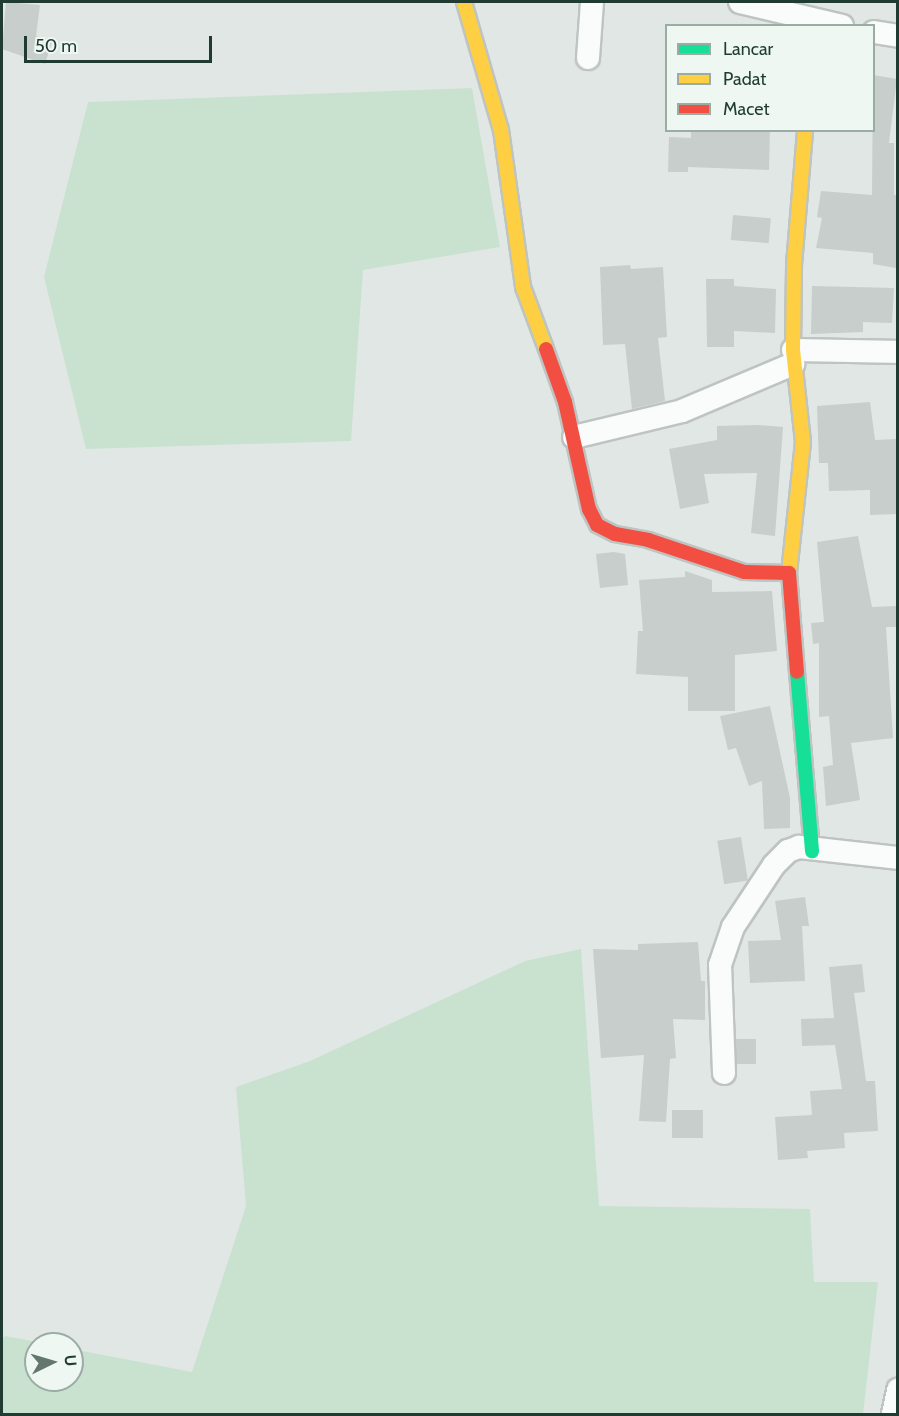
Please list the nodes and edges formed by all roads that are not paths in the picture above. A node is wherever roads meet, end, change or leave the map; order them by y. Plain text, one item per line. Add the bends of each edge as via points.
1 (464, 2) edge
2 (592, 2) edge
3 (740, 2) edge
4 (816, 16) edge
5 (837, 24) edge
6 (875, 32) edge
7 (897, 36) edge
8 (588, 58) dead end
9 (805, 132) edge
10 (897, 352) edge
11 (793, 357) junction
12 (574, 437) junction
13 (789, 573) junction
14 (812, 851) junction
15 (897, 858) edge
16 (724, 1073) dead end
17 (897, 1390) edge
18 (893, 1414) edge

1 - 12 street via 501,130 523,287
2 - 8 street
3 - 4 street
4 - 5 street
6 - 7 street
9 - 11 street via 794,265
10 - 11 street
11 - 12 street via 682,411
11 - 13 street via 803,442
12 - 13 street via 589,509 597,525 615,534 648,540 744,572
13 - 14 street
14 - 15 street
14 - 16 street via 799,847 788,851 733,927 720,965
17 - 18 street

